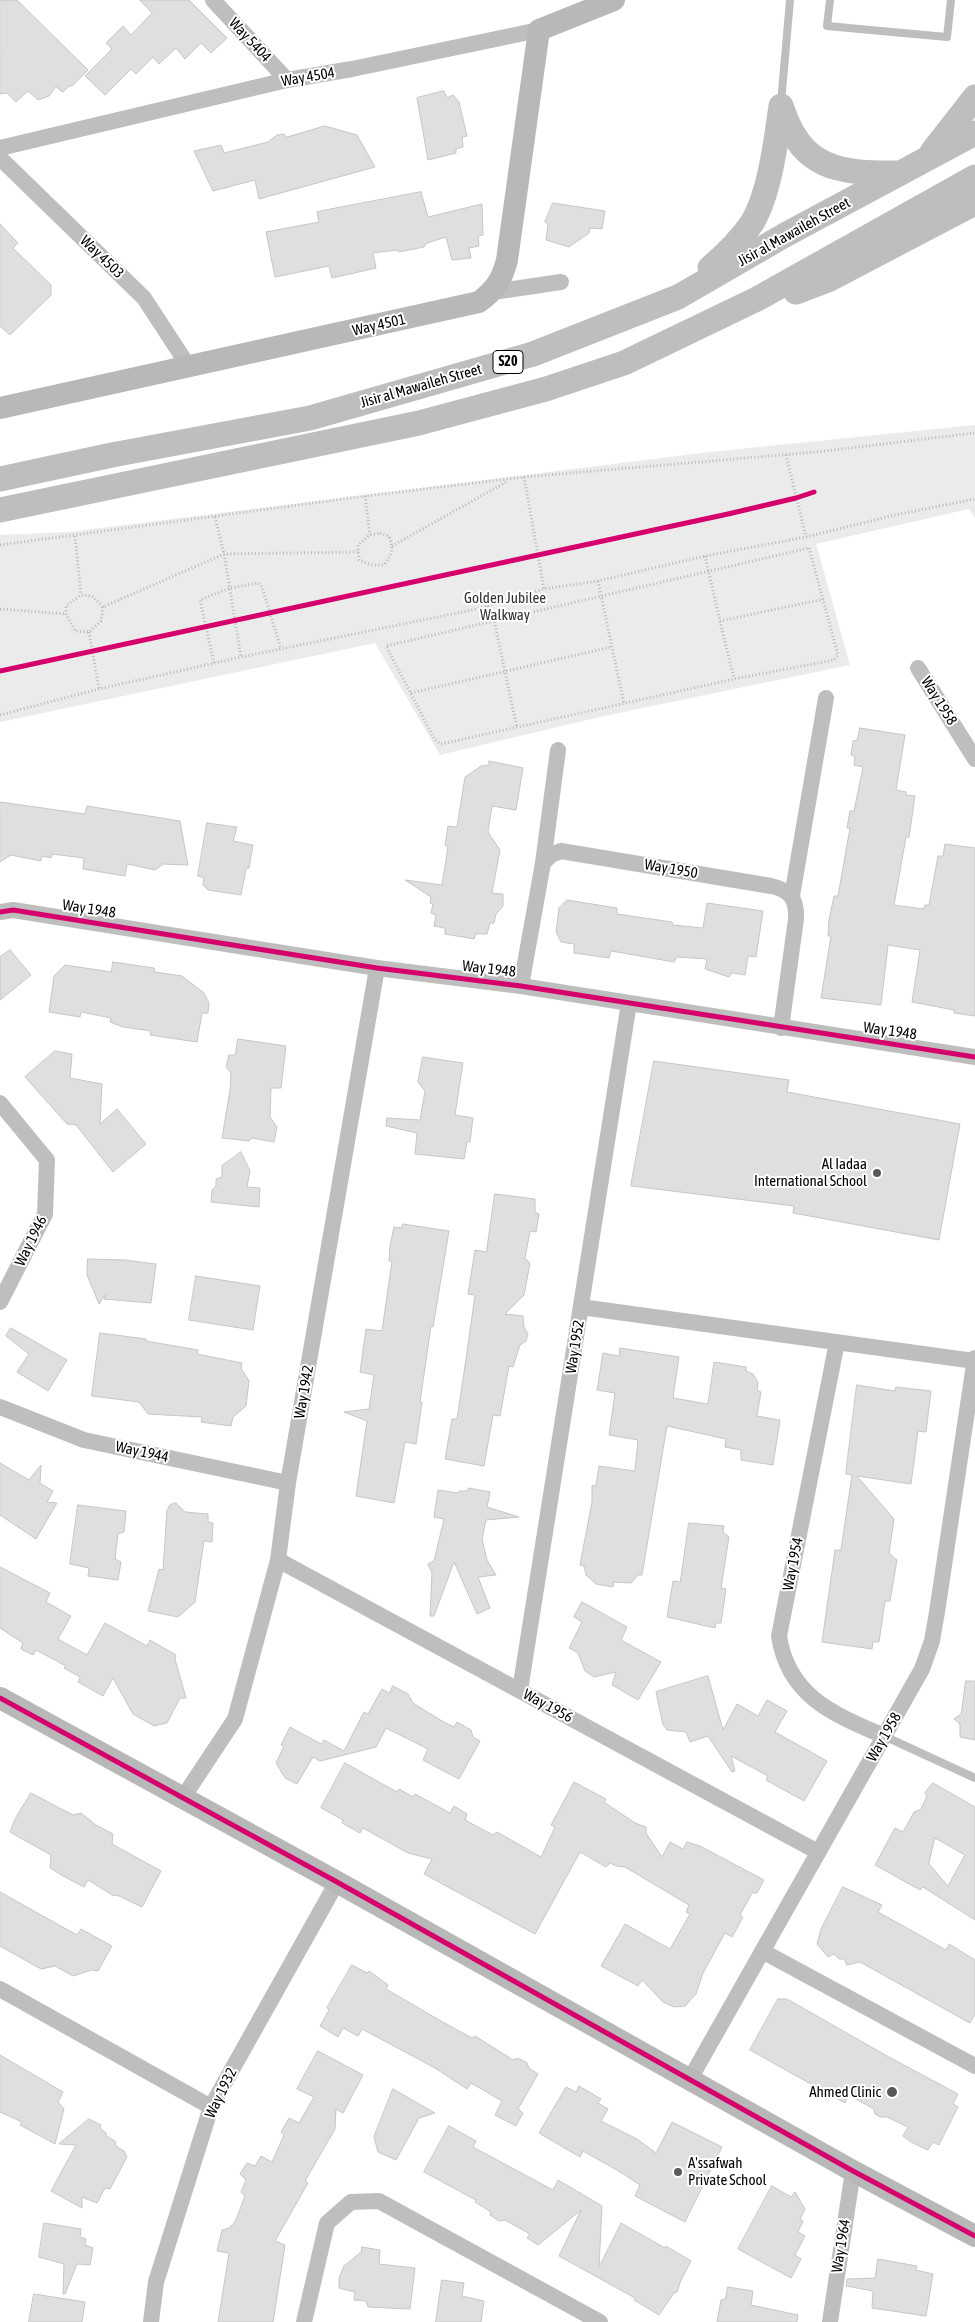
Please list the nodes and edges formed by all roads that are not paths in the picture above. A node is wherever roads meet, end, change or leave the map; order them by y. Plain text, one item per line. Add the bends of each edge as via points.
1 (213, 0) edge
2 (790, 0) edge
3 (830, 0) edge
4 (950, 0) edge
5 (603, 2) edge
6 (539, 30) junction
7 (286, 80) junction
8 (975, 97) edge
9 (781, 106) junction
10 (975, 133) edge
11 (0, 148) edge
12 (0, 158) edge
13 (926, 160) junction
14 (904, 173) junction
15 (975, 178) edge
16 (975, 203) edge
17 (561, 282) dead end
18 (493, 292) junction
19 (678, 297) junction
20 (682, 336) junction
21 (189, 367) junction
22 (0, 408) edge
23 (0, 479) edge
24 (0, 510) edge
25 (918, 668) dead end
26 (826, 698) dead end
27 (558, 750) dead end
28 (975, 759) edge
29 (544, 863) junction
30 (792, 896) junction
31 (0, 912) edge
32 (377, 968) junction
33 (521, 986) junction
34 (628, 1003) junction
35 (780, 1028) junction
36 (975, 1056) edge
37 (0, 1103) edge
38 (0, 1302) edge
39 (581, 1307) junction
40 (837, 1342) junction
41 (975, 1360) edge
42 (0, 1407) edge
43 (288, 1483) junction
44 (278, 1560) junction
45 (520, 1690) junction
46 (0, 1698) edge
47 (884, 1736) junction
48 (975, 1778) edge
49 (182, 1799) junction
50 (818, 1852) junction
51 (337, 1882) junction
52 (762, 1951) junction
53 (0, 1989) edge
54 (975, 2066) edge
55 (690, 2080) junction
56 (211, 2107) junction
57 (853, 2171) junction
58 (975, 2236) edge
59 (151, 2322) edge
60 (304, 2322) edge
61 (600, 2322) edge
62 (830, 2322) edge

1 - 7 street, Way 5404
2 - 9 lane
3 - 4 lane via 827,26 947,37
5 - 6 street, Way 4504
6 - 7 street, Way 4504 via 352,70
6 - 18 street via 507,260 503,277
7 - 11 street, Way 4504
8 - 13 main road
9 - 14 main road via 794,136 811,156 837,169
9 - 19 main road via 766,185 752,222 723,257
10 - 13 main road, Jisir al Mawaileh Street / S20
12 - 21 street, Way 4503 via 144,298
13 - 14 main road, Jisir al Mawaileh Street / S20
14 - 19 main road, Jisir al Mawaileh Street / S20 via 785,235
15 - 20 main road, Jisir al Mawaileh Street / S20 via 757,299
16 - 20 main road via 830,279
17 - 18 street
18 - 21 street, Way 4501 via 479,302
19 - 23 main road, Jisir al Mawaileh Street / S20 via 533,354 310,418
20 - 24 main road, Jisir al Mawaileh Street / S20 via 607,369 419,423
21 - 22 street, Way 4501
25 - 28 street, Way 1958
26 - 30 street
27 - 29 street
29 - 30 street, Way 1950 via 561,851 782,888
29 - 33 street
30 - 35 street via 796,918
31 - 32 street, Way 1948 via 13,910
32 - 33 street, Way 1948
32 - 43 street, Way 1942
33 - 34 street, Way 1948
34 - 35 street, Way 1948
34 - 39 street, Way 1952
35 - 36 street, Way 1948
37 - 38 street, Way 1946 via 47,1160 45,1214
39 - 40 street
39 - 45 street, Way 1952
40 - 41 street
40 - 47 street, Way 1954 via 779,1636 782,1655 797,1684 810,1697 847,1720
41 - 47 street, Way 1958 via 932,1641 922,1668
42 - 43 street, Way 1944 via 84,1440
43 - 44 street, Way 1942
44 - 45 street, Way 1956
44 - 49 street, Way 1942 via 235,1719
45 - 50 street, Way 1956
46 - 49 street
47 - 48 lane
47 - 50 street, Way 1958
49 - 51 street
50 - 52 street, Way 1958
51 - 55 street
51 - 56 street, Way 1932
52 - 54 street
52 - 55 street, Way 1958
53 - 56 street
55 - 57 street
56 - 59 street, Way 1932 via 156,2282
57 - 58 street
57 - 62 street, Way 1964
60 - 61 street via 327,2223 351,2202 379,2201

